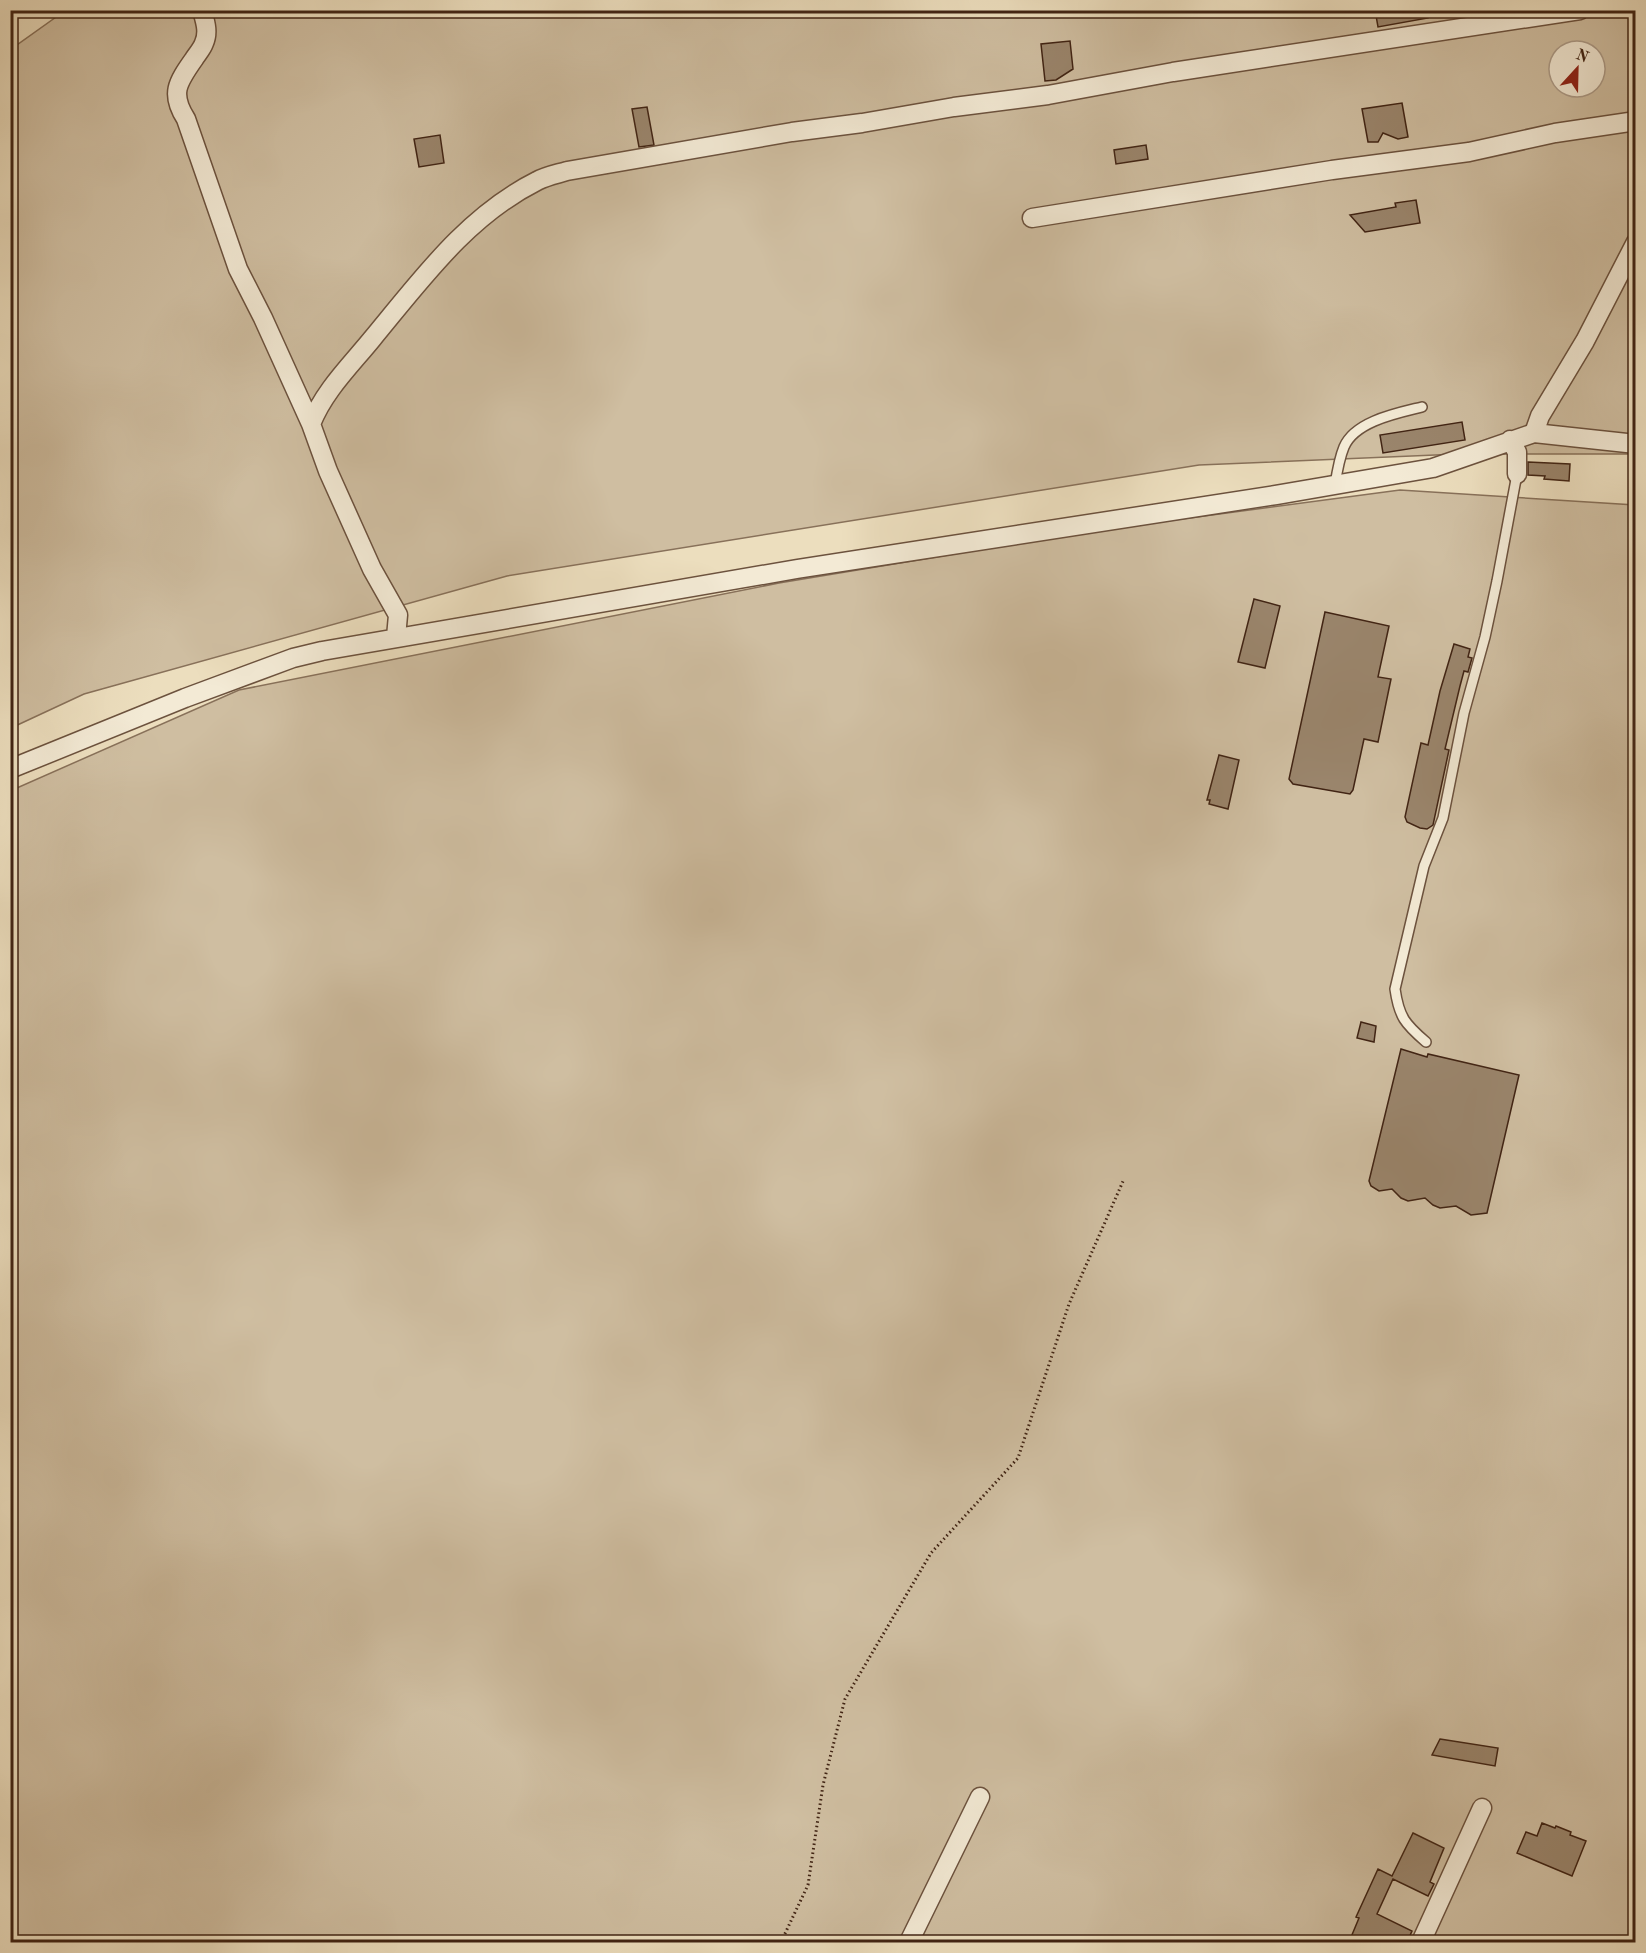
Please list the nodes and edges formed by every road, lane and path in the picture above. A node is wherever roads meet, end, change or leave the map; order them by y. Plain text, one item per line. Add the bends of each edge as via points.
1 (202, 10) edge
2 (1580, 10) edge
3 (1635, 121) edge
4 (1032, 218) dead end
5 (1635, 242) edge
6 (1422, 406) dead end
7 (311, 424) junction
8 (1534, 433) junction
9 (1510, 440) junction
10 (1635, 444) edge
11 (1517, 474) joint
12 (1335, 485) junction
13 (396, 638) junction
14 (10, 769) edge
15 (1426, 1042) dead end
16 (1124, 1179) dead end
17 (980, 1797) dead end
18 (1482, 1808) dead end
19 (780, 1942) edge
20 (909, 1942) edge
21 (1421, 1942) edge

1 - 7 street via 207,27 204,44 182,78 176,95 178,107 238,269
2 - 7 street via 792,132 567,171 538,180 498,206 452,244 324,396
3 - 4 street via 1469,152
5 - 8 street
6 - 12 lane via 1376,420 1356,432 1344,446
7 - 13 street via 368,560 398,615
8 - 9 street
8 - 10 street
9 - 11 street via 1517,452
9 - 12 street via 1433,468
11 - 15 lane via 1443,818 1424,867 1395,989 1398,1010
12 - 13 street via 809,567
13 - 14 street via 293,658
16 - 19 path via 1069,1304 1018,1458 931,1553 845,1699 823,1785 808,1885
17 - 20 street
18 - 21 street

